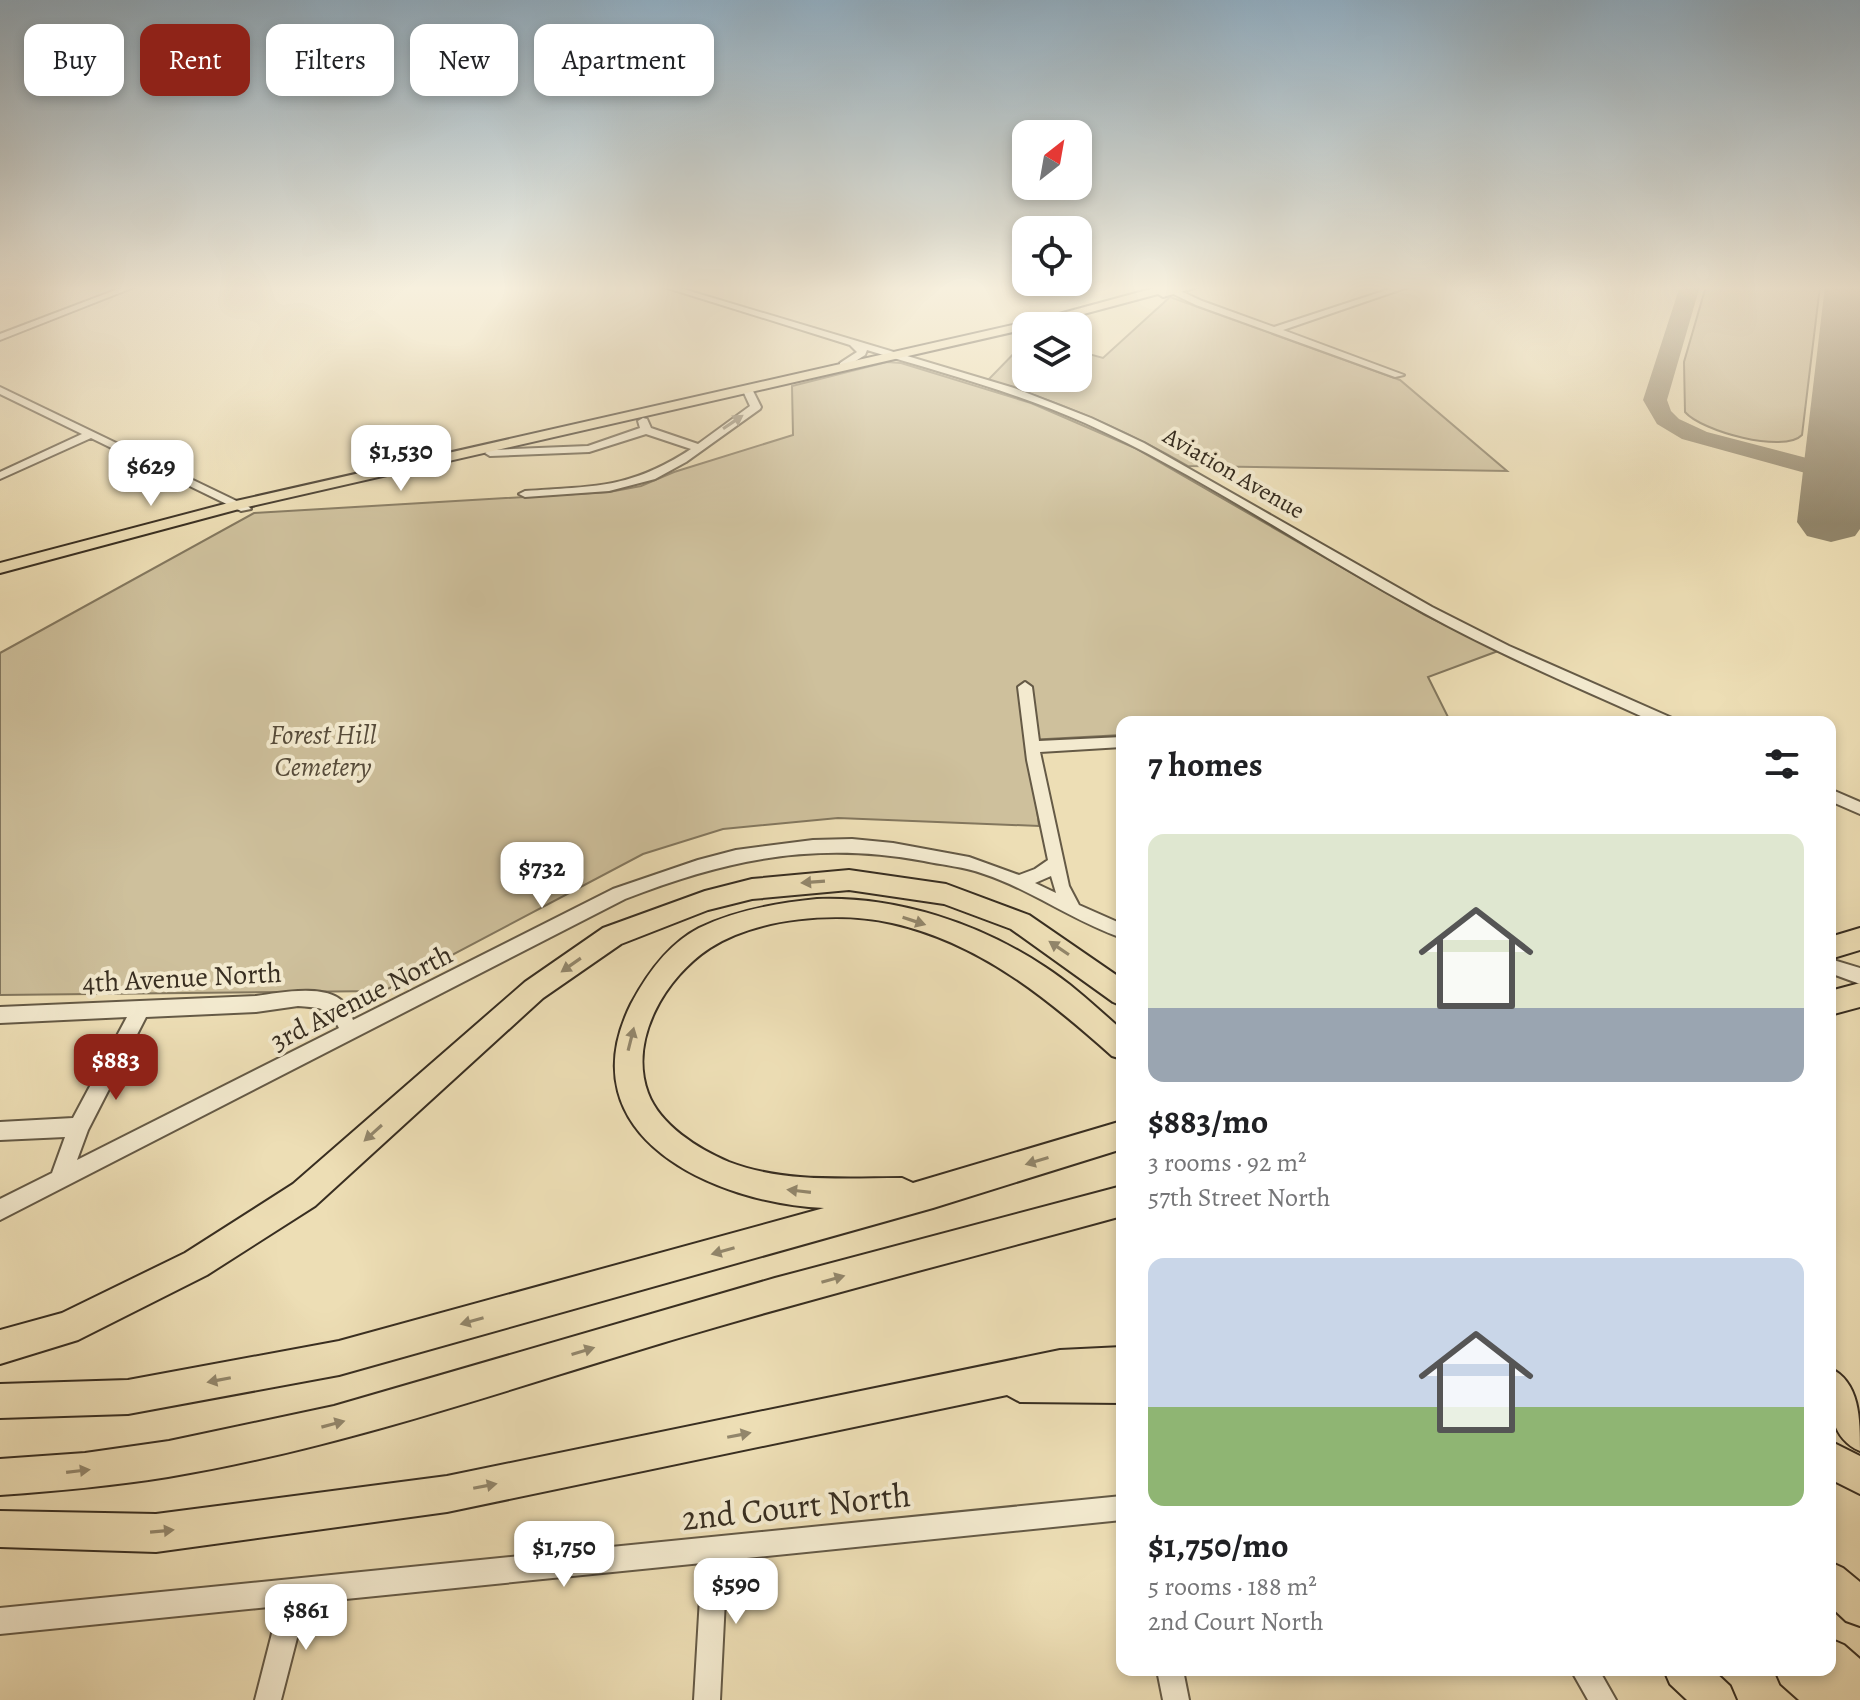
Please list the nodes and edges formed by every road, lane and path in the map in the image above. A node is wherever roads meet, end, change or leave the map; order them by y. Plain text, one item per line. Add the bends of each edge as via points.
1 (842, 365) edge
2 (862, 365) edge
3 (1372, 365) edge
4 (931, 366) edge
5 (1399, 375) dead end
6 (0, 390) edge
7 (749, 393) junction
8 (642, 420) junction
9 (91, 434) junction
10 (697, 447) junction
11 (0, 476) edge
12 (525, 494) dead end
13 (240, 507) junction
14 (0, 568) edge
15 (0, 577) edge
16 (1025, 687) dead end
17 (1654, 716) edge
18 (1116, 742) edge
19 (1034, 747) junction
20 (1836, 798) edge
21 (1860, 808) edge
22 (1057, 863) junction
23 (1018, 882) junction
24 (1072, 908) junction
25 (1116, 928) edge
26 (1860, 939) edge
27 (1836, 946) edge
28 (1836, 978) edge
29 (1116, 990) edge
30 (1846, 997) edge
31 (141, 1008) junction
32 (0, 1015) edge
33 (350, 1032) junction
34 (1116, 1042) edge
35 (79, 1127) junction
36 (0, 1131) edge
37 (1116, 1136) edge
38 (59, 1181) junction
39 (933, 1193) junction
40 (1116, 1203) edge
41 (0, 1210) edge
42 (0, 1347) edge
43 (1116, 1364) edge
44 (974, 1385) junction
45 (1116, 1386) edge
46 (1836, 1395) edge
47 (0, 1401) edge
48 (1860, 1433) edge
49 (1836, 1462) edge
50 (1860, 1476) edge
51 (0, 1477) edge
52 (1116, 1509) edge
53 (0, 1529) edge
54 (715, 1549) junction
55 (1836, 1586) edge
56 (296, 1591) junction
57 (1860, 1607) edge
58 (0, 1621) edge
59 (1836, 1664) edge
60 (1171, 1676) edge
61 (1588, 1676) edge
62 (1690, 1676) edge
63 (1802, 1676) edge
64 (1860, 1685) edge
65 (268, 1700) edge
66 (707, 1700) edge
67 (1176, 1700) edge
68 (1603, 1700) edge
69 (1716, 1700) edge
70 (1830, 1700) edge

1 - 8 main road
2 - 7 main road
3 - 5 street
4 - 17 street, Aviation Avenue via 1036,399 1140,445 1427,610
6 - 9 street
7 - 8 main road
10 -> 7 street via 756,407
8 - 10 street
8 - 13 main road
8 - 13 main road
9 - 11 street
9 - 13 street
10 - 12 street via 661,472 635,482
13 - 14 main road
13 - 15 main road
16 - 19 street
18 - 19 street
19 - 22 street
20 - 21 street
22 - 23 street
22 - 24 street
23 - 24 street, 3rd Avenue North
23 - 33 street, 3rd Avenue North via 986,868 887,847 808,845 747,852 680,869 619,894
24 - 25 street, 3rd Avenue North
26 - 27 highway
28 - 30 street
29 -> 42 highway via 1020,922 946,894 849,880 752,889 705,901 612,936 534,990 304,1195 196,1264 66,1328
31 - 32 street, 4th Avenue North
31 - 33 street, 4th Avenue North via 298,998 337,1007
31 - 35 street
33 - 38 street, 3rd Avenue North
39 -> 34 highway via 791,1191 717,1172 667,1143 642,1117 626,1067 639,1014 682,953 709,935 745,922 805,910 884,911 947,932 1025,968
35 - 36 street
35 - 38 street
37 -> 39 highway
38 - 41 street, 3rd Avenue North
39 -> 47 highway via 339,1358 128,1397
51 -> 40 highway via 186,1456 301,1432 662,1326
43 - 44 highway via 1060,1367
44 - 45 highway
53 -> 44 highway via 156,1533 447,1494
46 - 48 highway
49 - 50 highway
52 - 54 street, 2nd Court North
54 - 56 street, 2nd Court North
54 - 66 street
55 - 57 highway
56 - 58 street, 2nd Court North
56 - 65 street
59 - 64 highway
60 - 67 street
61 - 68 street
62 - 69 highway
63 - 70 highway

